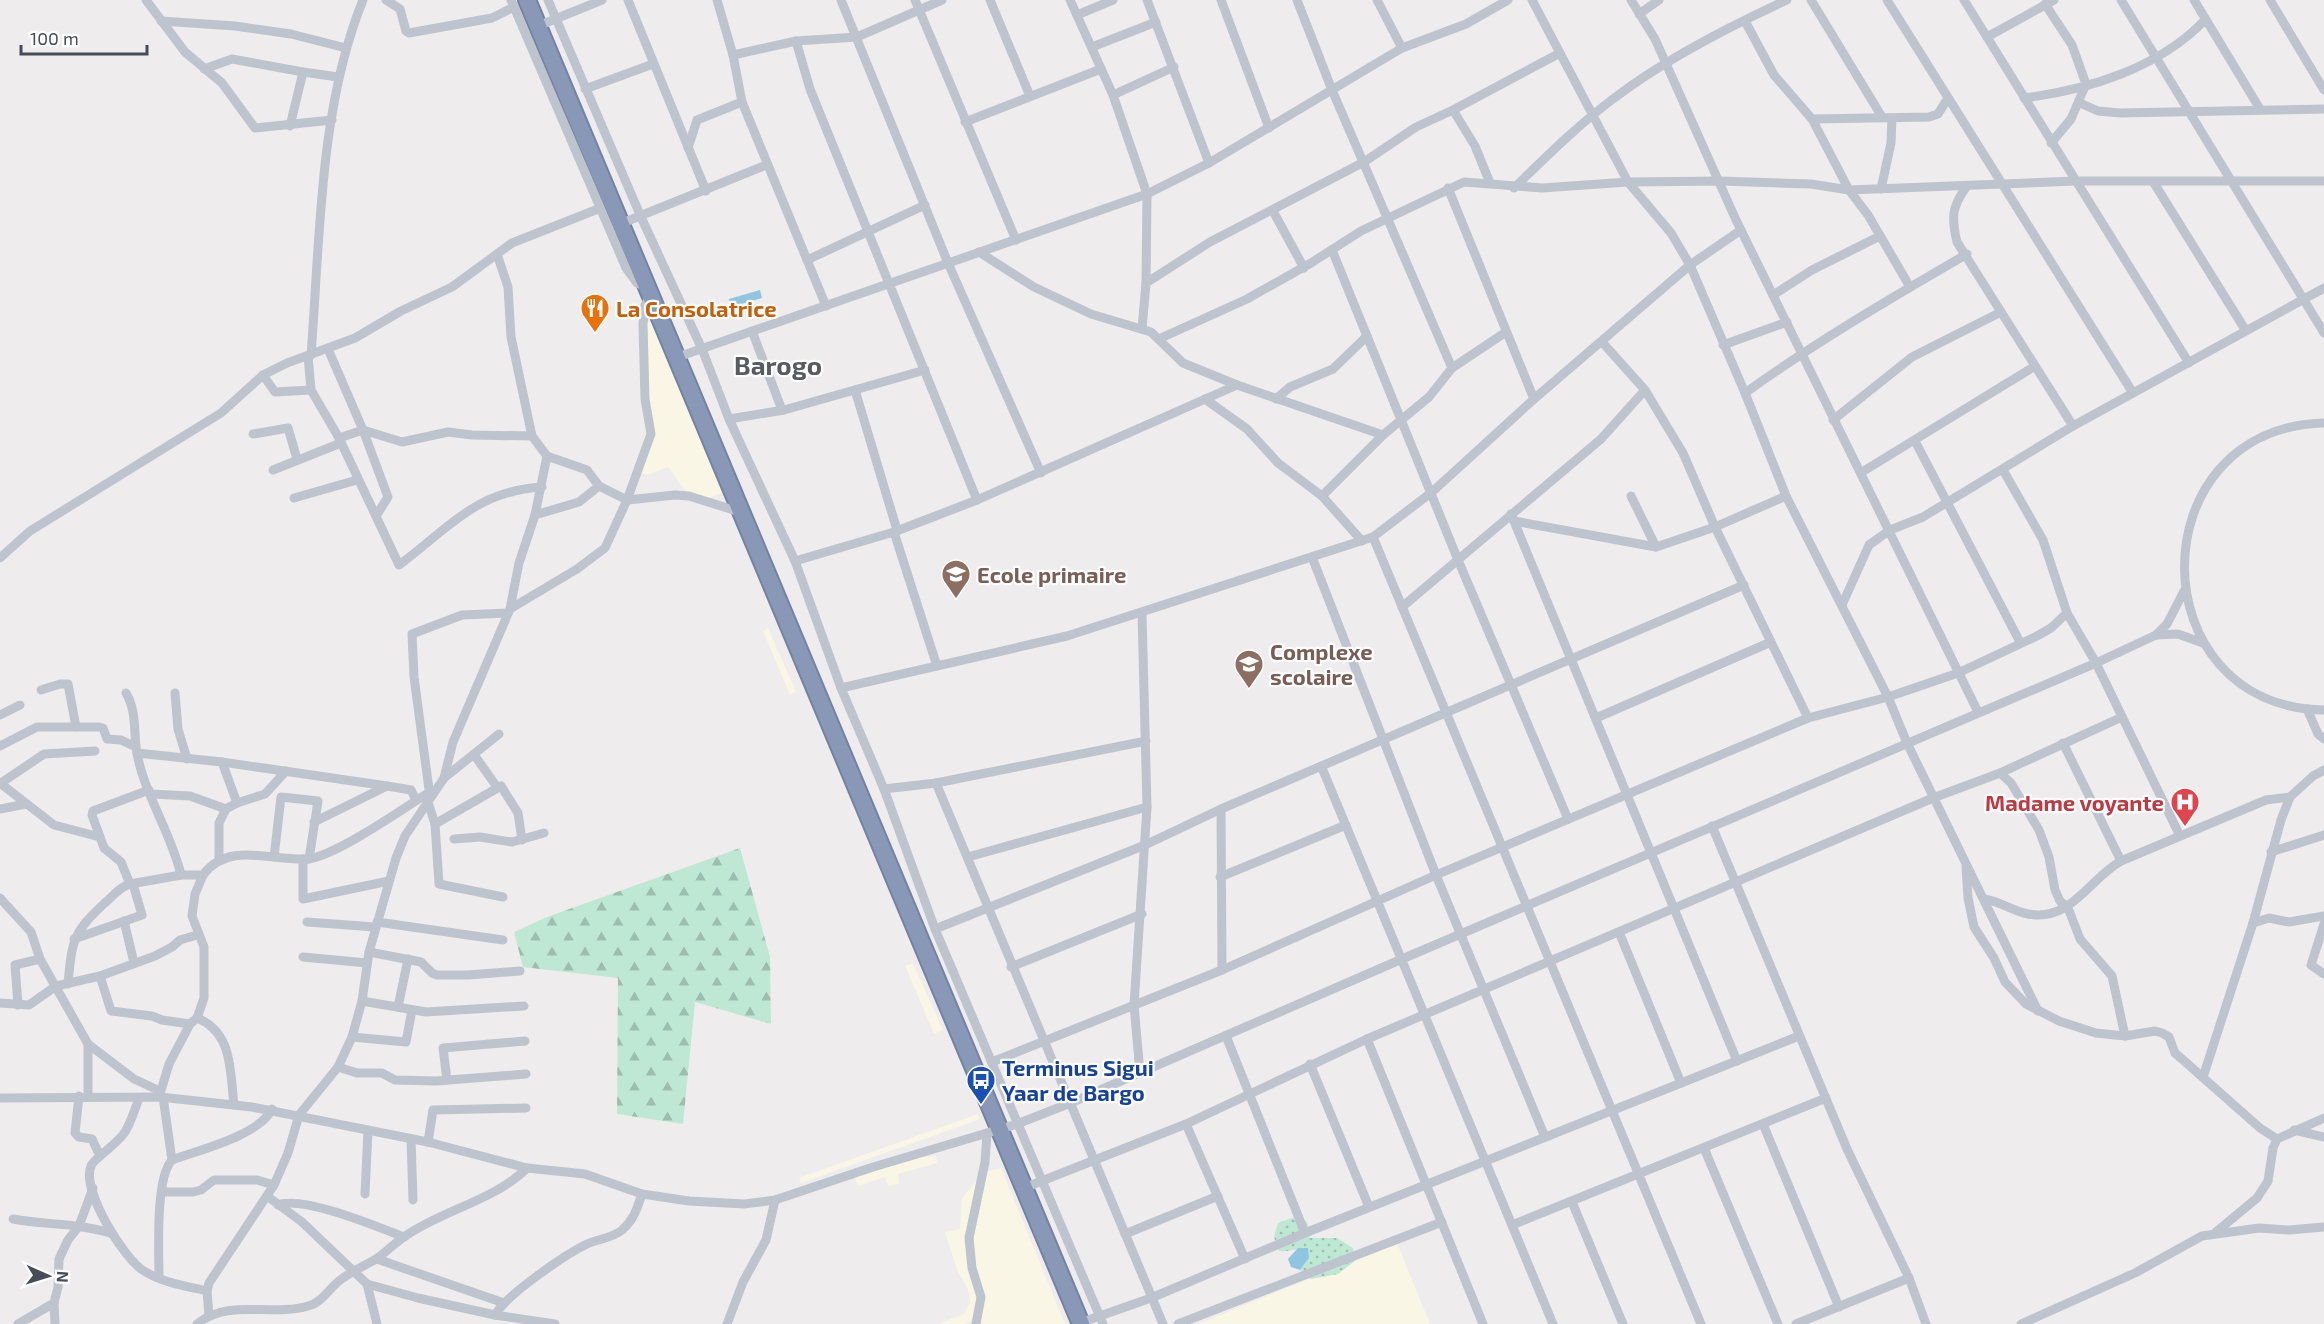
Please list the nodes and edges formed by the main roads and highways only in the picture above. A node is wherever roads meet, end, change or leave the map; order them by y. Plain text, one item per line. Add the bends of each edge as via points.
1 (517, 2) edge
2 (1081, 1324) edge

1 - 2 highway via 538,26 993,1131 1024,1188

